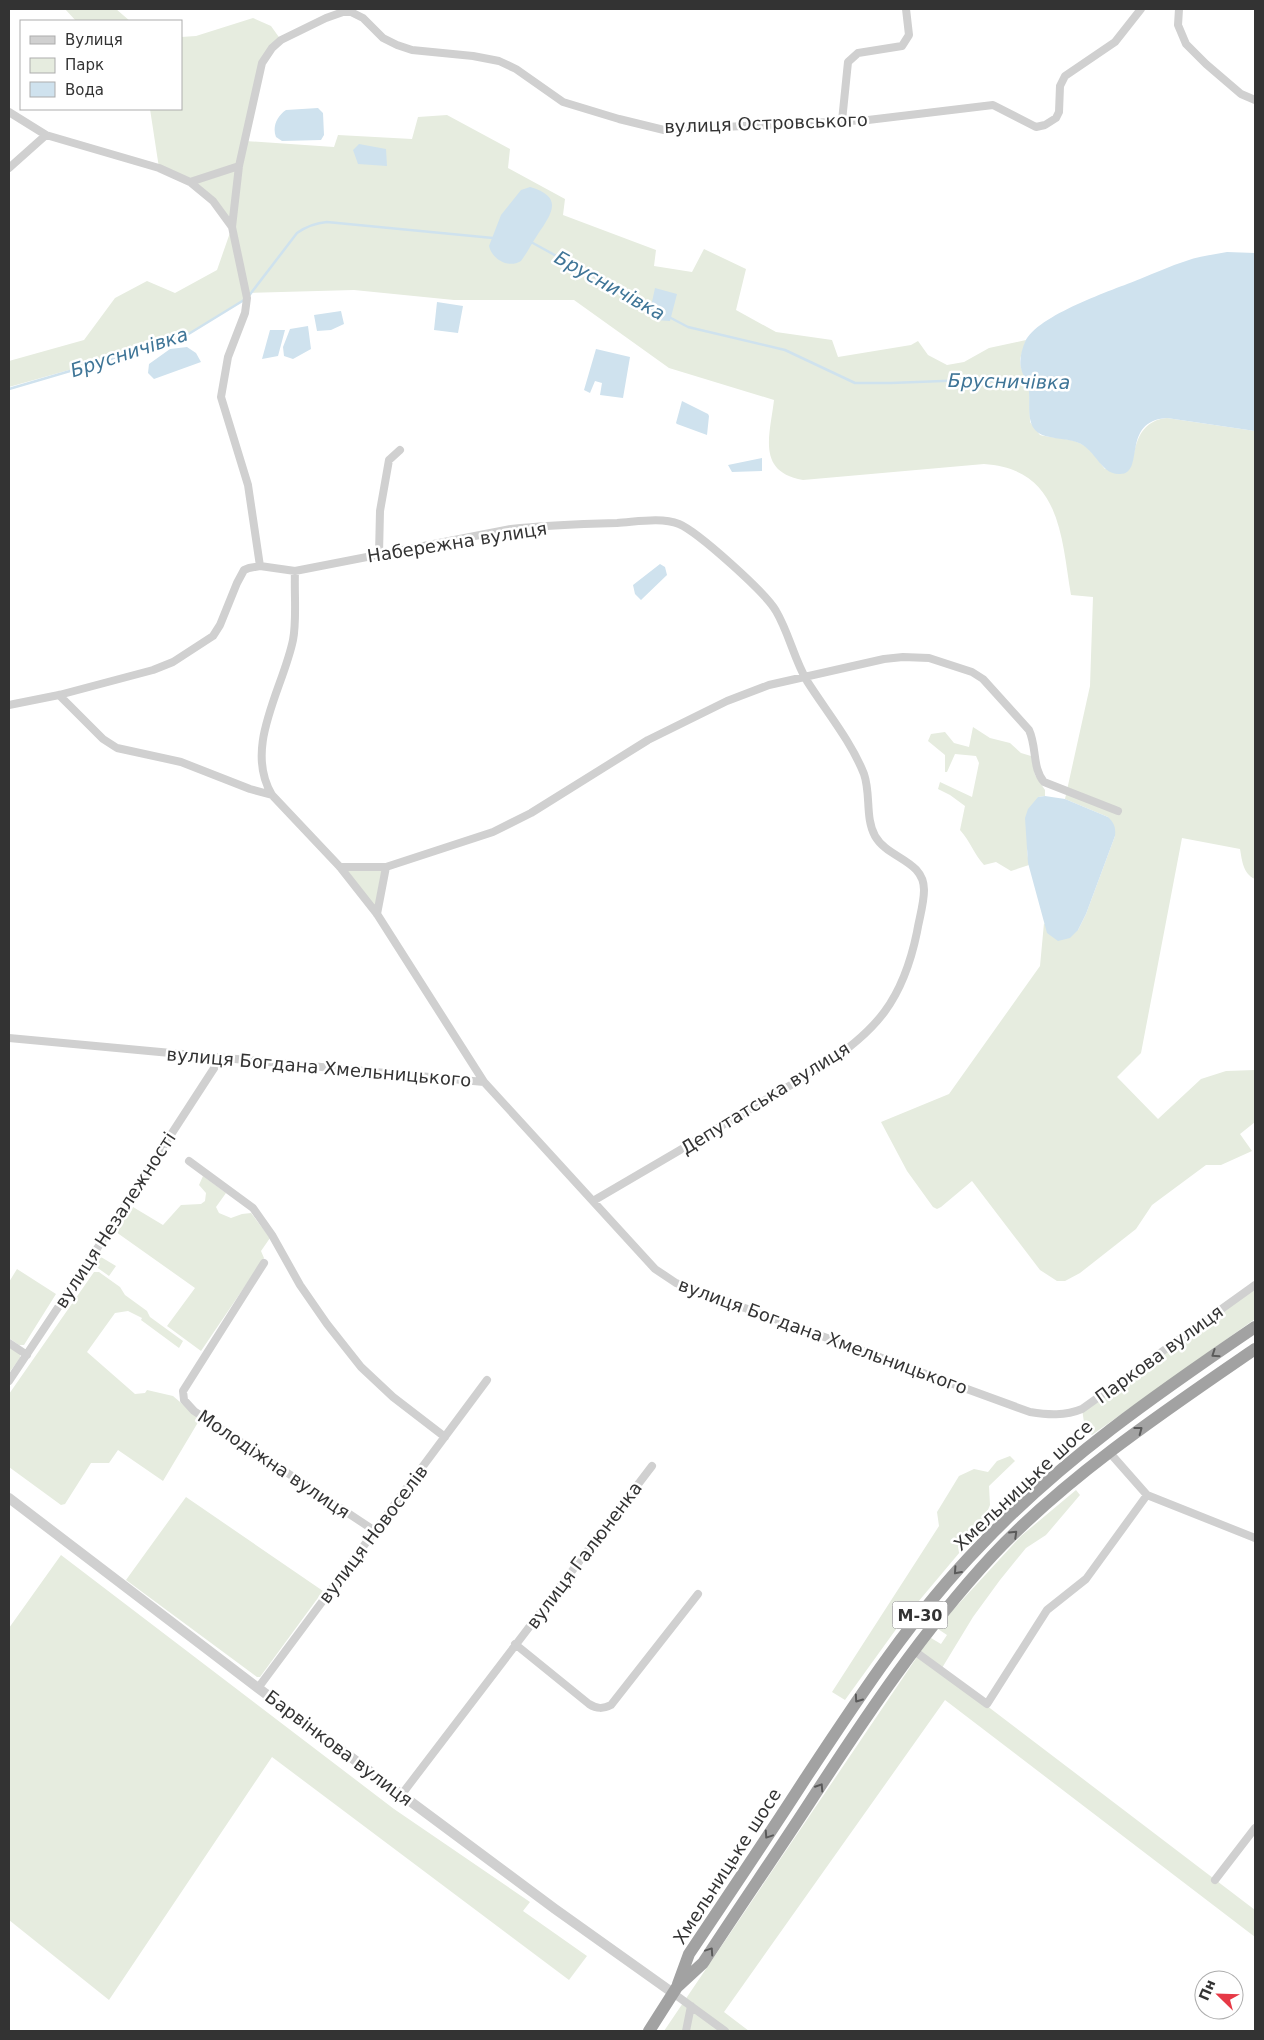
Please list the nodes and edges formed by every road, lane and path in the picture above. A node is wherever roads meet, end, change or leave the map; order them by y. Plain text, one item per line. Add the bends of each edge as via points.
1 (326, 9) edge
2 (906, 9) edge
3 (1141, 9) edge
4 (1179, 9) edge
5 (326, 18) junction
6 (1255, 100) edge
7 (9, 112) edge
8 (842, 121) junction
9 (46, 135) junction
10 (239, 166) junction
11 (9, 168) edge
12 (190, 182) junction
13 (232, 227) junction
14 (400, 450) dead end
15 (379, 554) junction
16 (260, 566) junction
17 (295, 571) junction
18 (805, 678) junction
19 (59, 695) junction
20 (9, 705) edge
21 (272, 795) junction
22 (1118, 811) dead end
23 (340, 867) junction
24 (386, 868) junction
25 (376, 914) junction
26 (9, 1038) edge
27 (220, 1059) junction
28 (484, 1082) junction
29 (189, 1160) dead end
30 (593, 1201) junction
31 (264, 1264) dead end
32 (1255, 1285) edge
33 (1255, 1327) edge
34 (9, 1343) edge
35 (1255, 1349) edge
36 (27, 1355) junction
37 (487, 1380) dead end
38 (9, 1381) edge
39 (1060, 1415) joint
40 (445, 1437) junction
41 (1099, 1438) junction
42 (1110, 1453) junction
43 (652, 1466) dead end
44 (1147, 1495) junction
45 (9, 1498) edge
46 (376, 1531) junction
47 (1255, 1538) edge
48 (698, 1594) dead end
49 (516, 1644) junction
50 (913, 1650) junction
51 (258, 1688) junction
52 (402, 1794) junction
53 (1255, 1828) edge
54 (1215, 1880) dead end
55 (675, 1990) junction
56 (691, 2006) junction
57 (649, 2031) edge
58 (686, 2031) edge
59 (725, 2031) edge

1 - 5 street
2 - 8 street via 910,36 902,46 858,54 848,62
3 - 8 street, вулиця Островського via 1115,42 1066,76 1060,86 1059,112 1056,118 1044,125 1036,126 993,105
4 - 6 street via 1178,25 1186,44 1240,94
5 - 8 street, вулиця Островського via 351,12 364,18 383,38 412,50 499,60 563,102 664,130
5 - 10 street via 281,40 266,55
7 - 9 street
9 - 11 street
9 - 12 street via 159,168
10 - 12 street
10 - 13 street
12 - 13 street via 213,201
13 - 16 street via 247,298 245,313 228,358 221,397 248,485
14 - 15 street via 389,460 380,511
15 - 17 street, Набережна вулиця
15 - 18 street, Набережна вулиця via 511,529 661,521 684,526 705,541 771,603
16 - 17 street, Набережна вулиця
16 - 19 street via 249,568 240,575 220,624 208,641 163,667
17 - 21 street via 293,639 265,730 263,776
18 - 22 street via 903,657 929,658 961,667 983,680 1029,730 1039,777 1044,782
18 - 24 street via 758,689 677,724 531,813 493,832
18 - 30 street, Депутатська вулиця via 861,766 876,837 922,877 924,895 906,974 884,1013 840,1055
19 - 20 street
19 - 21 street via 103,740 117,748 181,762
21 - 23 street
23 - 24 street
23 - 25 street
24 - 25 street
25 - 28 street
26 - 27 street, вулиця Богдана Хмельницького
27 - 28 street, вулиця Богдана Хмельницького
27 - 36 street, вулиця Незалежності
28 - 30 street, вулиця Богдана Хмельницького
29 - 40 street via 254,1208 300,1286 360,1367
30 - 39 street, вулиця Богдана Хмельницького via 656,1269 676,1283 1030,1412
31 - 46 street, Молодіжна вулиця via 182,1391 184,1400 194,1411
32 - 39 street, Паркова вулиця via 1082,1409
33 -> 41 highway, Хмельницьке шосе / М-30
34 - 36 street
42 -> 35 highway, Хмельницьке шосе / М-30
36 - 38 street, вулиця Незалежності
37 - 40 street, вулиця Новоселів
40 - 46 street, вулиця Новоселів
41 - 42 highway
41 -> 55 highway, Хмельницьке шосе / М-30 via 980,1546 908,1629 855,1703 689,1954
42 - 44 street
50 -> 42 highway, Хмельницьке шосе / М-30 via 1014,1534
43 - 49 street, вулиця Галюненка
44 - 47 street
44 - 50 street via 1086,1579 1047,1610 987,1704
45 - 51 street, Барвінкова вулиця
46 - 51 street, вулиця Новоселів
48 - 49 street, вулиця Галюненка via 611,1704 604,1708 589,1704
49 - 52 street, вулиця Галюненка
55 -> 50 highway, Хмельницьке шосе / М-30 via 703,1963
51 - 52 street, Барвінкова вулиця
52 - 55 street, Барвінкова вулиця via 555,1909
53 - 54 street
55 - 56 street
55 - 57 highway, М-30
56 - 58 street
56 - 59 street

